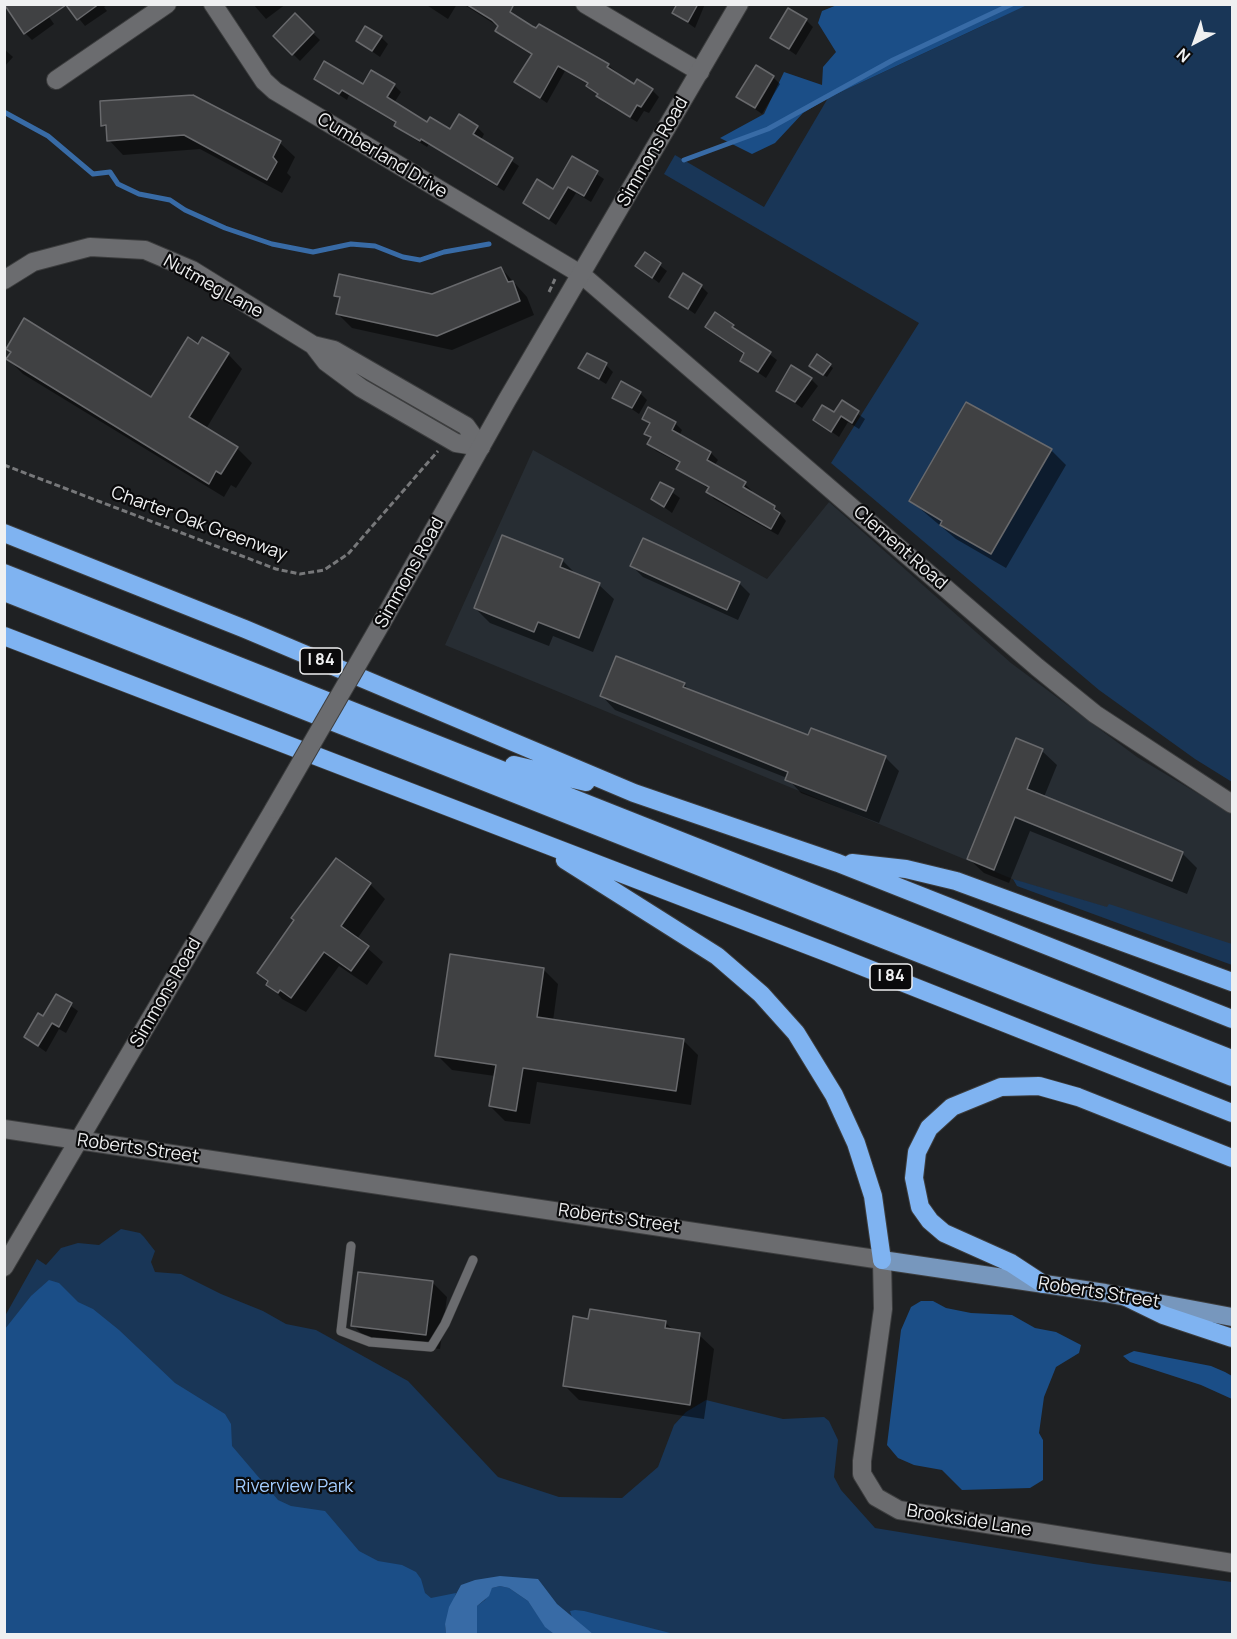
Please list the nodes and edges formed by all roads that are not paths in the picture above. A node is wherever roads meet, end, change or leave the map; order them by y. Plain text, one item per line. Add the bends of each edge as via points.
1 (167, 4) edge
2 (213, 4) edge
3 (585, 4) edge
4 (739, 4) edge
5 (700, 72) junction
6 (56, 80) dead end
7 (582, 274) junction
8 (4, 280) edge
9 (481, 447) junction
10 (4, 533) edge
11 (4, 573) edge
12 (4, 592) edge
13 (4, 636) edge
14 (472, 759) junction
15 (634, 793) junction
16 (1233, 804) edge
17 (547, 846) junction
18 (838, 863) junction
19 (1233, 982) edge
20 (1233, 1018) edge
21 (1233, 1059) edge
22 (1233, 1077) edge
23 (1233, 1113) edge
24 (4, 1129) edge
25 (79, 1141) junction
26 (1233, 1158) edge
27 (351, 1246) dead end
28 (473, 1260) dead end
29 (882, 1260) junction
30 (4, 1267) edge
31 (1043, 1284) junction
32 (1126, 1297) junction
33 (1233, 1317) edge
34 (1233, 1338) edge
35 (1233, 1563) edge

1 - 6 street
2 - 7 street, Cumberland Drive via 264,81 275,91
3 - 5 street
4 - 5 street, Simmons Road
5 - 7 street, Simmons Road
7 - 9 street, Simmons Road
7 - 16 street, Clement Road via 1037,667 1095,714
8 - 9 street, Nutmeg Lane via 33,262 90,247 145,250 192,270 313,345 334,350 343,365 466,426
9 - 25 street, Simmons Road, bridge
10 - 15 highway, I 84 via 245,629
11 - 14 highway
12 - 22 highway
13 - 17 highway, I 84
14 - 15 highway
14 - 21 highway
15 - 18 highway, I 84
17 - 23 highway, I 84
17 - 29 highway via 717,956 785,1019 824,1077 856,1143 873,1196
18 - 19 highway via 896,867 956,881
18 - 20 highway, I 84
24 - 25 street, Roberts Street
25 - 29 street, Roberts Street
25 - 30 street, Simmons Road
26 - 31 highway via 1078,1097 1039,1086 1001,1087 952,1107 929,1128 917,1152 914,1178 920,1207 944,1233 1011,1263
27 - 28 lane via 341,1331 370,1342 431,1347
29 - 31 main road, Roberts Street
29 - 35 street, Brookside Lane via 883,1309 862,1461 862,1474 876,1497 899,1510
31 - 32 main road, Roberts Street
32 - 33 main road, Roberts Street
32 - 34 highway via 1163,1315

